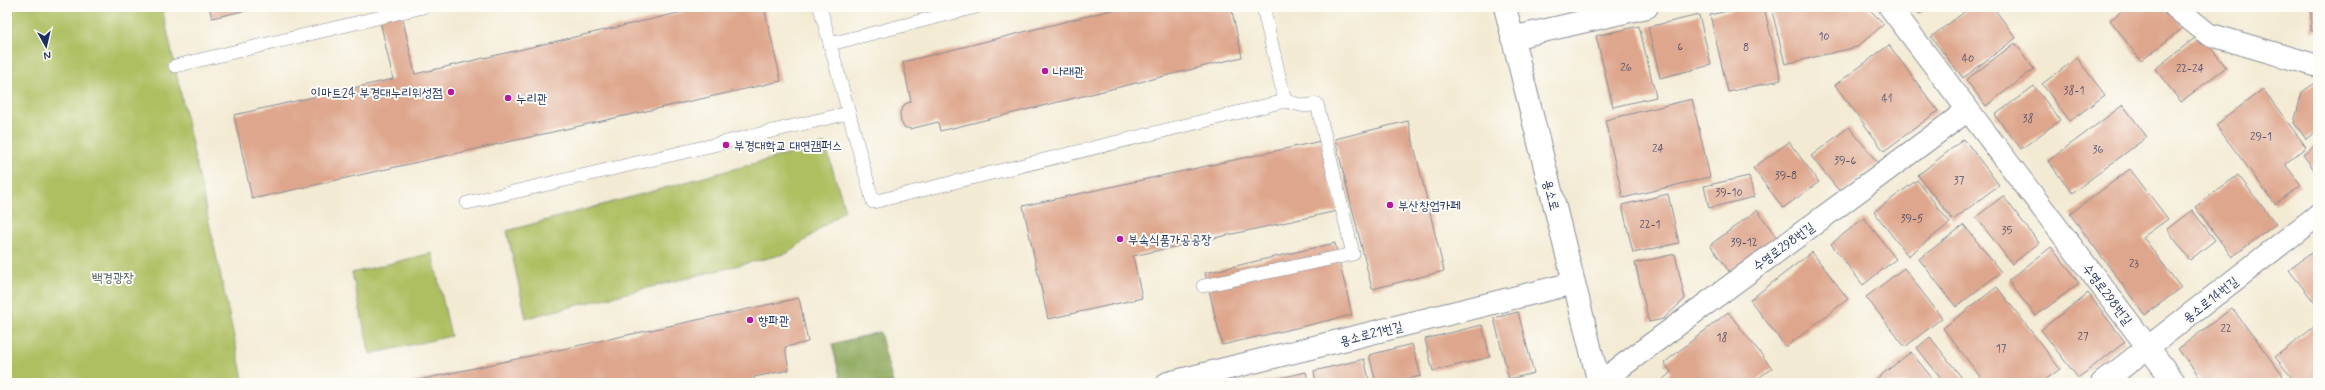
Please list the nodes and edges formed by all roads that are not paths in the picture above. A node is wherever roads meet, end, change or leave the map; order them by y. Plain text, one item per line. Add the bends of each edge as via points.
1 (423, 7) edge
2 (820, 7) edge
3 (976, 7) edge
4 (1263, 7) edge
5 (1504, 7) edge
6 (1646, 7) edge
7 (1890, 7) edge
8 (2175, 7) edge
9 (1512, 38) junction
10 (830, 44) junction
11 (175, 66) dead end
12 (2318, 66) edge
13 (1285, 101) junction
14 (1968, 110) junction
15 (849, 113) junction
16 (467, 203) dead end
17 (2318, 215) edge
18 (1574, 283) junction
19 (1204, 286) dead end
20 (2148, 347) junction
21 (1168, 383) edge
22 (1599, 383) edge
23 (2102, 383) edge
24 (2175, 383) edge

1 - 11 lane
2 - 10 lane
3 - 10 lane
4 - 13 lane
5 - 9 street, 용소로
6 - 9 street
7 - 14 street, 수영로298번길
8 - 12 street via 2208,34
9 - 18 street, 용소로
10 - 15 lane
13 - 15 lane via 873,202
13 - 19 lane via 1305,106 1317,104 1353,254
14 - 20 street, 수영로298번길
14 - 22 street, 수영로298번길
15 - 16 lane
17 - 20 street, 용소로14번길
18 - 21 street, 용소로21번길
18 - 22 street, 용소로
20 - 23 street, 용소로14번길
20 - 24 street, 수영로298번길

